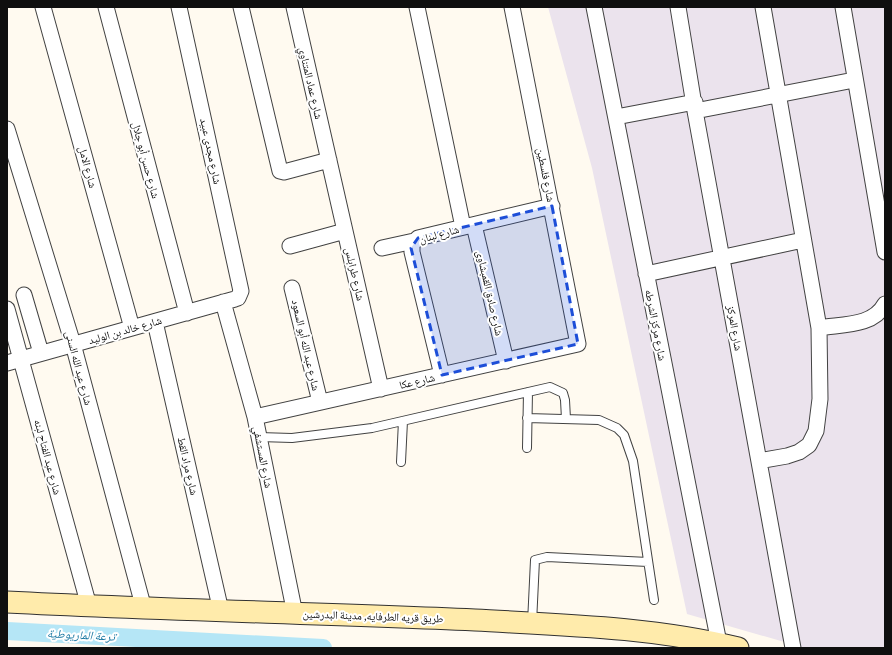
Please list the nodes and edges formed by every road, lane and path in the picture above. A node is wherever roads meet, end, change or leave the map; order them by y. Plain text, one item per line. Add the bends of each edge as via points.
1 (44, 7) edge
2 (106, 7) edge
3 (179, 7) edge
4 (241, 7) edge
5 (294, 7) edge
6 (417, 7) edge
7 (512, 7) edge
8 (594, 7) edge
9 (678, 7) edge
10 (763, 7) edge
11 (843, 7) edge
12 (854, 80) junction
13 (777, 95) junction
14 (695, 106) junction
15 (616, 117) junction
16 (7, 129) edge
17 (329, 160) junction
18 (552, 206) junction
19 (468, 226) junction
20 (345, 231) junction
21 (803, 240) junction
22 (414, 241) junction
23 (290, 246) dead end
24 (382, 248) dead end
25 (885, 252) edge
26 (722, 258) junction
27 (646, 274) junction
28 (292, 288) dead end
29 (241, 294) joint
30 (24, 295) dead end
31 (223, 302) junction
32 (885, 304) edge
33 (7, 309) edge
34 (187, 313) junction
35 (155, 322) junction
36 (132, 328) junction
37 (819, 328) junction
38 (73, 344) junction
39 (578, 344) joint
40 (41, 353) junction
41 (14, 361) edge
42 (506, 361) junction
43 (442, 375) junction
44 (381, 389) junction
45 (528, 392) junction
46 (320, 402) junction
47 (255, 417) junction
48 (527, 418) junction
49 (566, 419) junction
50 (402, 421) junction
51 (259, 437) junction
52 (526, 448) dead end
53 (759, 461) junction
54 (401, 462) dead end
55 (648, 562) junction
56 (654, 600) dead end
57 (7, 602) edge
58 (89, 606) junction
59 (144, 609) junction
60 (221, 612) junction
61 (295, 614) junction
62 (532, 623) junction
63 (728, 646) edge
64 (793, 648) edge

1 - 36 street, شارع الامل
2 - 34 street, شارع حسن أبو جلال
3 - 29 street, شارع مجدى عبيد
4 - 17 street via 280,171
5 - 17 street, شارع عماد المتناوي
6 - 19 street, شارع صادق القمبشاوى
7 - 18 street, شارع فلسطين
8 - 15 street, شارع مركز الشرطه
9 - 14 street, شارع المركز
10 - 13 street
11 - 12 street
12 - 13 street
12 - 25 street
13 - 14 street
13 - 21 street
14 - 15 street
14 - 26 street, شارع المركز
15 - 27 street, شارع مركز الشرطه
16 - 38 street, شارع عبد الله السنى
17 - 20 street, شارع طرابلس
18 - 19 street, شارع لبنان
18 - 39 street, شارع فلسطين
19 - 22 street, شارع لبنان
19 - 42 street, شارع صادق القمبشاوى
20 - 23 street
20 - 44 street, شارع طرابلس
21 - 26 street
21 - 37 street
22 - 24 street
22 - 43 street, شارع لبنان via 412,252
26 - 27 street
26 - 53 street, شارع المركز
27 - 63 street, شارع مركز الشرطه
28 - 46 street, شارع عبد الله أبو السعود
29 - 31 street, شارع خالد بن الوليد via 238,298
30 - 40 street
31 - 34 street, شارع خالد بن الوليد
31 - 47 street, شارع المستشفي
32 - 37 street via 881,313 871,320
33 - 41 street, شارع عبد الفتاح لبنه
34 - 35 street, شارع خالد بن الوليد
35 - 36 street, شارع خالد بن الوليد
35 - 60 street, شارع مراد القط
36 - 38 street, شارع خالد بن الوليد
37 - 53 street via 820,399 816,431 809,445 799,452
38 - 40 street, شارع خالد بن الوليد
38 - 59 street, شارع عبد الله السنى
39 - 42 street, شارع عكا
40 - 41 street, شارع خالد بن الوليد
41 - 58 street, شارع عبد الفتاح لبنه
42 - 43 street, شارع عكا
43 - 44 street, شارع عكا
44 - 46 street, شارع عكا
45 - 48 lane
45 - 49 lane via 550,387 562,393
45 - 50 lane
46 - 47 street, شارع عكا
47 - 51 street, شارع المستشفي
48 - 49 lane
48 - 52 lane
49 - 55 lane via 598,420 617,428 624,435 633,461
50 - 51 lane via 372,428 302,437
50 - 54 lane
51 - 61 street, شارع المستشفي
53 - 64 street, شارع المركز
55 - 56 lane
55 - 62 lane via 546,557 535,560
57 - 58 main road, طريق قريه الطرفايه, مدينة البدرشين
58 - 59 main road, طريق قريه الطرفايه, مدينة البدرشين
59 - 60 main road, طريق قريه الطرفايه, مدينة البدرشين
60 - 61 main road, طريق قريه الطرفايه, مدينة البدرشين
61 - 62 main road, طريق قريه الطرفايه, مدينة البدرشين via 385,615
62 - 63 main road, طريق قريه الطرفايه, مدينة البدرشين via 647,632

